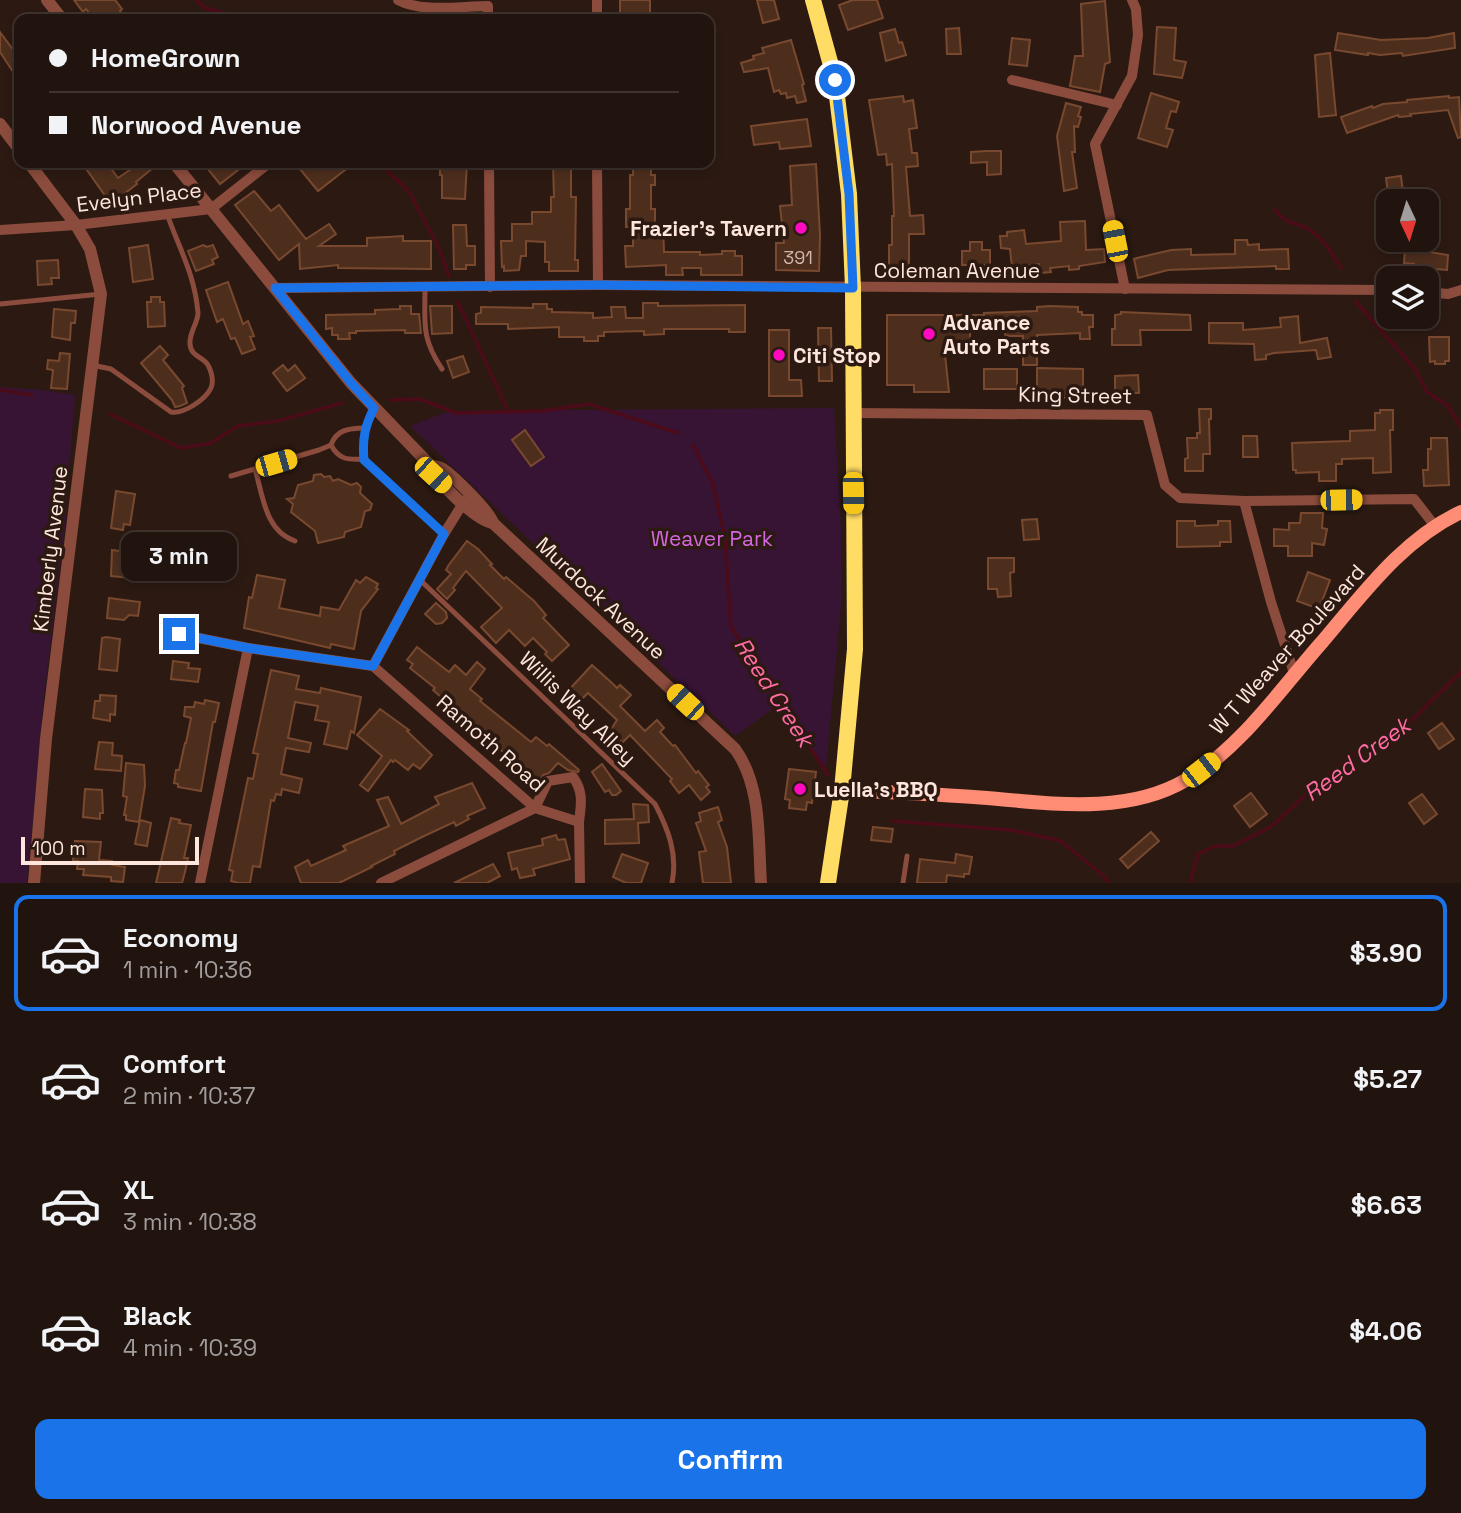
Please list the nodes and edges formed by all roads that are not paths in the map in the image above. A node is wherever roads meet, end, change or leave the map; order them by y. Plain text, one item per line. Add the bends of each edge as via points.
1 (47, 0) edge
2 (813, 0) edge
3 (1132, 0) edge
4 (404, 1) edge
5 (58, 14) edge
6 (488, 14) edge
7 (1012, 80) dead end
8 (1118, 105) junction
9 (0, 124) edge
10 (14, 142) edge
11 (33, 168) edge
12 (178, 168) edge
13 (263, 168) edge
14 (489, 168) edge
15 (597, 168) edge
16 (211, 209) junction
17 (167, 214) junction
18 (76, 225) junction
19 (0, 230) edge
20 (598, 285) junction
21 (490, 287) junction
22 (275, 288) junction
23 (425, 288) junction
24 (853, 288) junction
25 (1125, 289) junction
26 (1376, 290) edge
27 (1461, 290) edge
28 (1439, 293) edge
29 (100, 294) junction
30 (0, 304) edge
31 (92, 365) junction
32 (442, 369) dead end
33 (374, 408) junction
34 (852, 413) junction
35 (365, 428) junction
36 (331, 445) junction
37 (364, 460) junction
38 (255, 469) junction
39 (232, 476) dead end
40 (467, 499) junction
41 (1244, 501) junction
42 (1461, 512) edge
43 (1435, 526) junction
44 (444, 534) junction
45 (295, 541) dead end
46 (419, 579) junction
47 (179, 634) dead end
48 (248, 648) junction
49 (373, 666) junction
50 (1294, 673) junction
51 (842, 790) junction
52 (535, 808) junction
53 (579, 822) junction
54 (907, 856) dead end
55 (34, 883) edge
56 (200, 883) edge
57 (381, 883) edge
58 (580, 883) edge
59 (673, 883) edge
60 (761, 883) edge
61 (828, 883) edge
62 (903, 883) edge

1 - 5 street
2 - 24 main road via 835,80 849,194
3 - 8 street via 1138,35 1132,76
4 - 6 street via 422,7 488,6
7 - 8 street
8 - 25 street via 1095,144
9 - 10 street
11 - 18 street, Kimberly Avenue
12 - 16 street, Murdock Avenue
13 - 16 street, Evelyn Place
14 - 21 street
15 - 20 street
16 - 17 street, Evelyn Place
16 - 22 street, Murdock Avenue
17 - 18 street, Evelyn Place
17 - 31 lane via 193,279 198,316 190,347 209,367 213,378 210,391 190,409 171,412 111,369
18 - 19 street, Evelyn Place
18 - 29 street, Kimberly Avenue via 90,249
20 - 21 street, Coleman Avenue
20 - 24 street, Coleman Avenue
21 - 23 street, Coleman Avenue
22 - 23 street, Coleman Avenue
22 - 33 street, Murdock Avenue
23 - 32 lane via 425,337
24 - 25 street, Coleman Avenue
24 - 34 main road
25 - 26 street, Coleman Avenue
27 - 28 street
29 - 30 lane
29 - 31 street, Kimberly Avenue
31 - 55 street, Kimberly Avenue via 46,739
33 - 35 lane
33 - 40 street, Murdock Avenue via 430,466 433,475
34 - 41 street, King Street via 1147,415 1165,485 1172,492 1180,498
34 - 51 main road via 855,649
35 - 36 lane via 340,431
35 - 37 lane
36 - 37 lane via 342,458
36 - 38 lane
37 - 44 lane
38 - 39 lane
38 - 45 lane via 270,523
40 - 44 street
40 - 60 street, Murdock Avenue via 485,522 493,523 735,749 746,764 753,790
41 - 43 street, King Street via 1413,499
41 - 50 street
42 - 43 main road, W T Weaver Boulevard
43 - 50 main road, W T Weaver Boulevard via 1386,569
44 - 46 street
46 - 49 street
46 - 59 lane, Willis Way Alley via 655,804 671,840
47 - 48 street
48 - 49 street
48 - 56 street
49 - 52 street, Ramoth Road
50 - 51 main road, W T Weaver Boulevard via 1223,753 1188,779 1144,796 1074,804
51 - 61 main road
52 - 53 street, Ramoth Road
52 - 53 street via 548,781 573,778 582,801
52 - 57 street
53 - 58 street
54 - 62 lane

